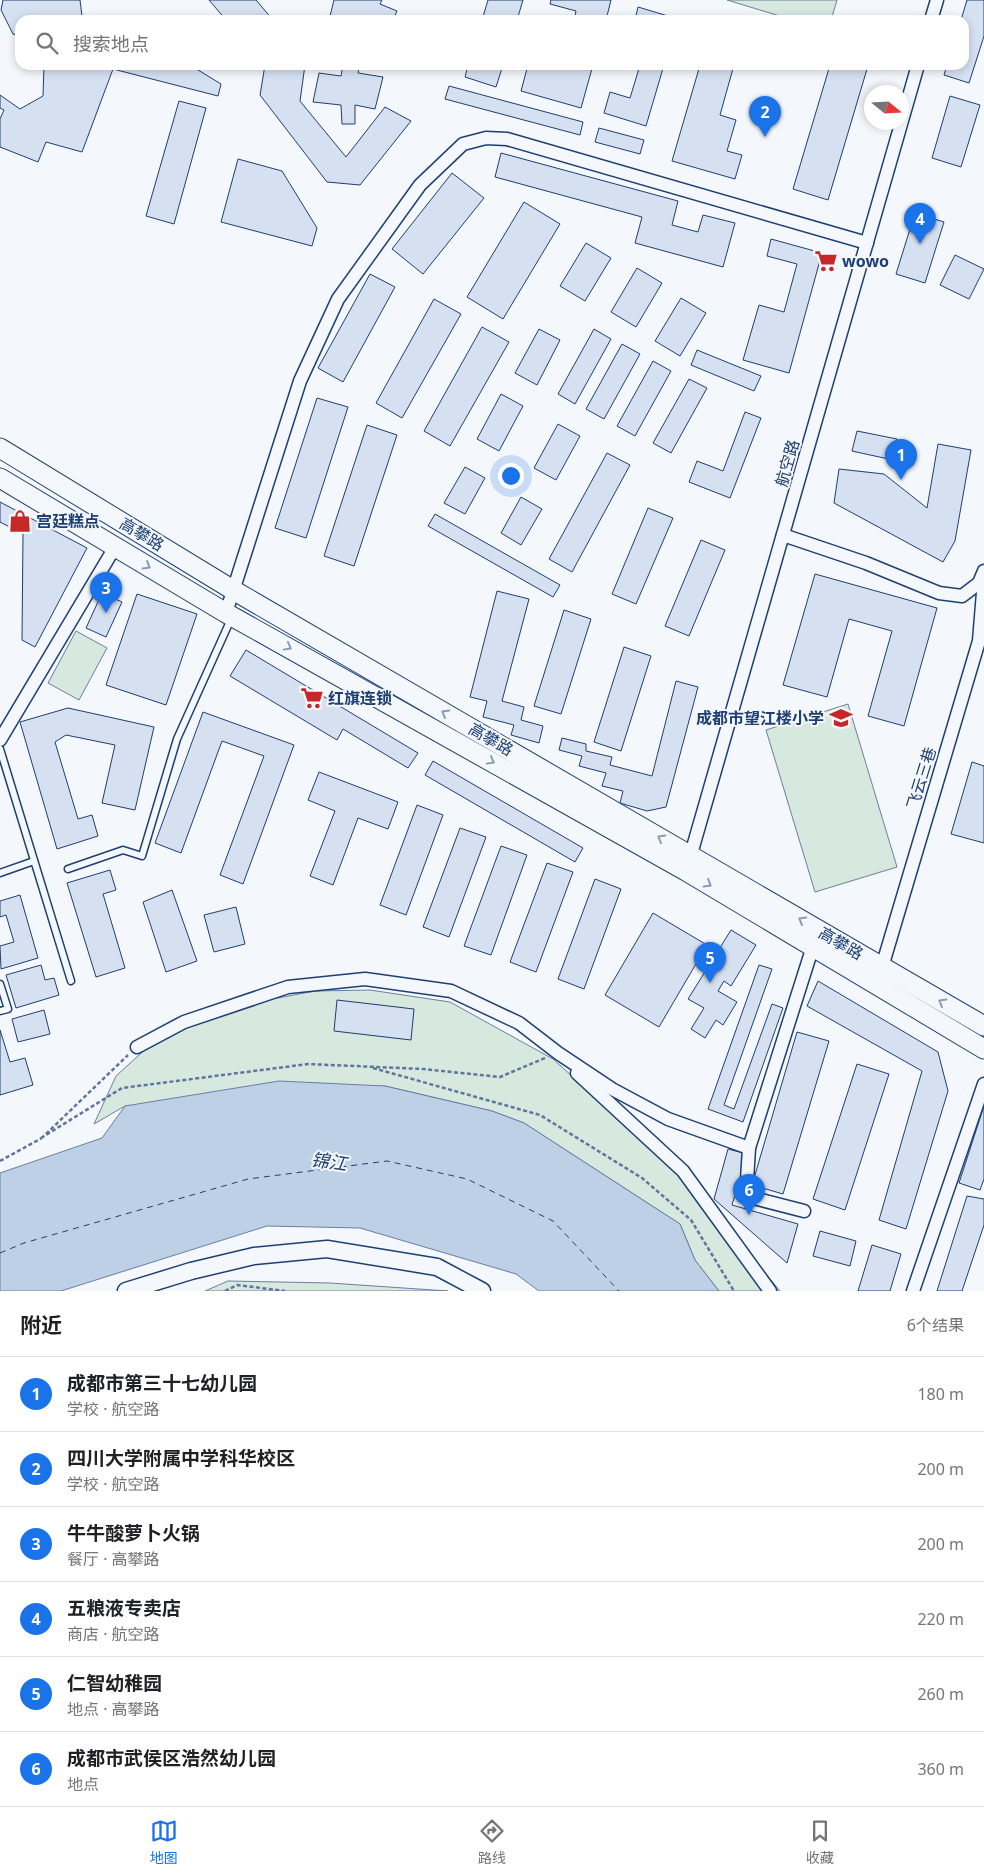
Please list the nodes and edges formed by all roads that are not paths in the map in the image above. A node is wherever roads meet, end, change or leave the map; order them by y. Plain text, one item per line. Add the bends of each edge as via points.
1 (937, 0) edge
2 (932, 15) edge
3 (917, 70) edge
4 (867, 243) junction
5 (0, 448) edge
6 (0, 478) edge
7 (783, 535) junction
8 (115, 547) junction
9 (984, 571) edge
10 (984, 580) edge
11 (234, 590) junction
12 (229, 614) junction
13 (5, 722) edge
14 (0, 740) edge
15 (0, 749) edge
16 (34, 861) junction
17 (689, 863) junction
18 (68, 869) dead end
19 (0, 873) edge
20 (813, 946) junction
21 (877, 974) junction
22 (71, 981) dead end
23 (0, 984) edge
24 (0, 1011) edge
25 (984, 1026) edge
26 (137, 1047) road end
27 (984, 1049) edge
28 (558, 1053) junction
29 (984, 1084) edge
30 (749, 1148) junction
31 (804, 1211) dead end
32 (126, 1291) edge
33 (482, 1291) edge
34 (770, 1291) edge
35 (914, 1291) edge

1 - 2 street
3 - 4 street, 航空路
4 - 7 street, 航空路
4 - 11 street via 507,139 486,138 462,144 420,185 338,299 300,381
5 - 11 main road, 高攀路
6 - 8 main road, 高攀路
7 - 9 street via 866,563 939,594 962,596 979,583
7 - 17 street, 航空路
8 -> 12 main road, 高攀路
8 - 13 street
10 - 21 street, 飞云三巷 via 979,641
11 - 12 street
17 -> 11 main road, 高攀路
12 -> 17 main road, 高攀路
12 - 18 lane via 177,738 142,856 123,850
13 - 14 street
15 - 16 lane
16 - 19 lane
16 - 22 lane
17 -> 20 main road, 高攀路
21 -> 17 main road, 高攀路
20 - 21 main road, 高攀路
20 - 30 street
25 -> 21 main road, 高攀路
21 - 27 main road, 高攀路
23 - 24 lane via 8,1009
26 - 28 street via 184,1022 288,987 366,980 451,991 519,1023
28 - 30 street via 612,1089 668,1119
28 - 34 street via 683,1171
29 - 35 street
30 - 31 street via 746,1196
32 - 33 street via 254,1256 327,1249 436,1267

